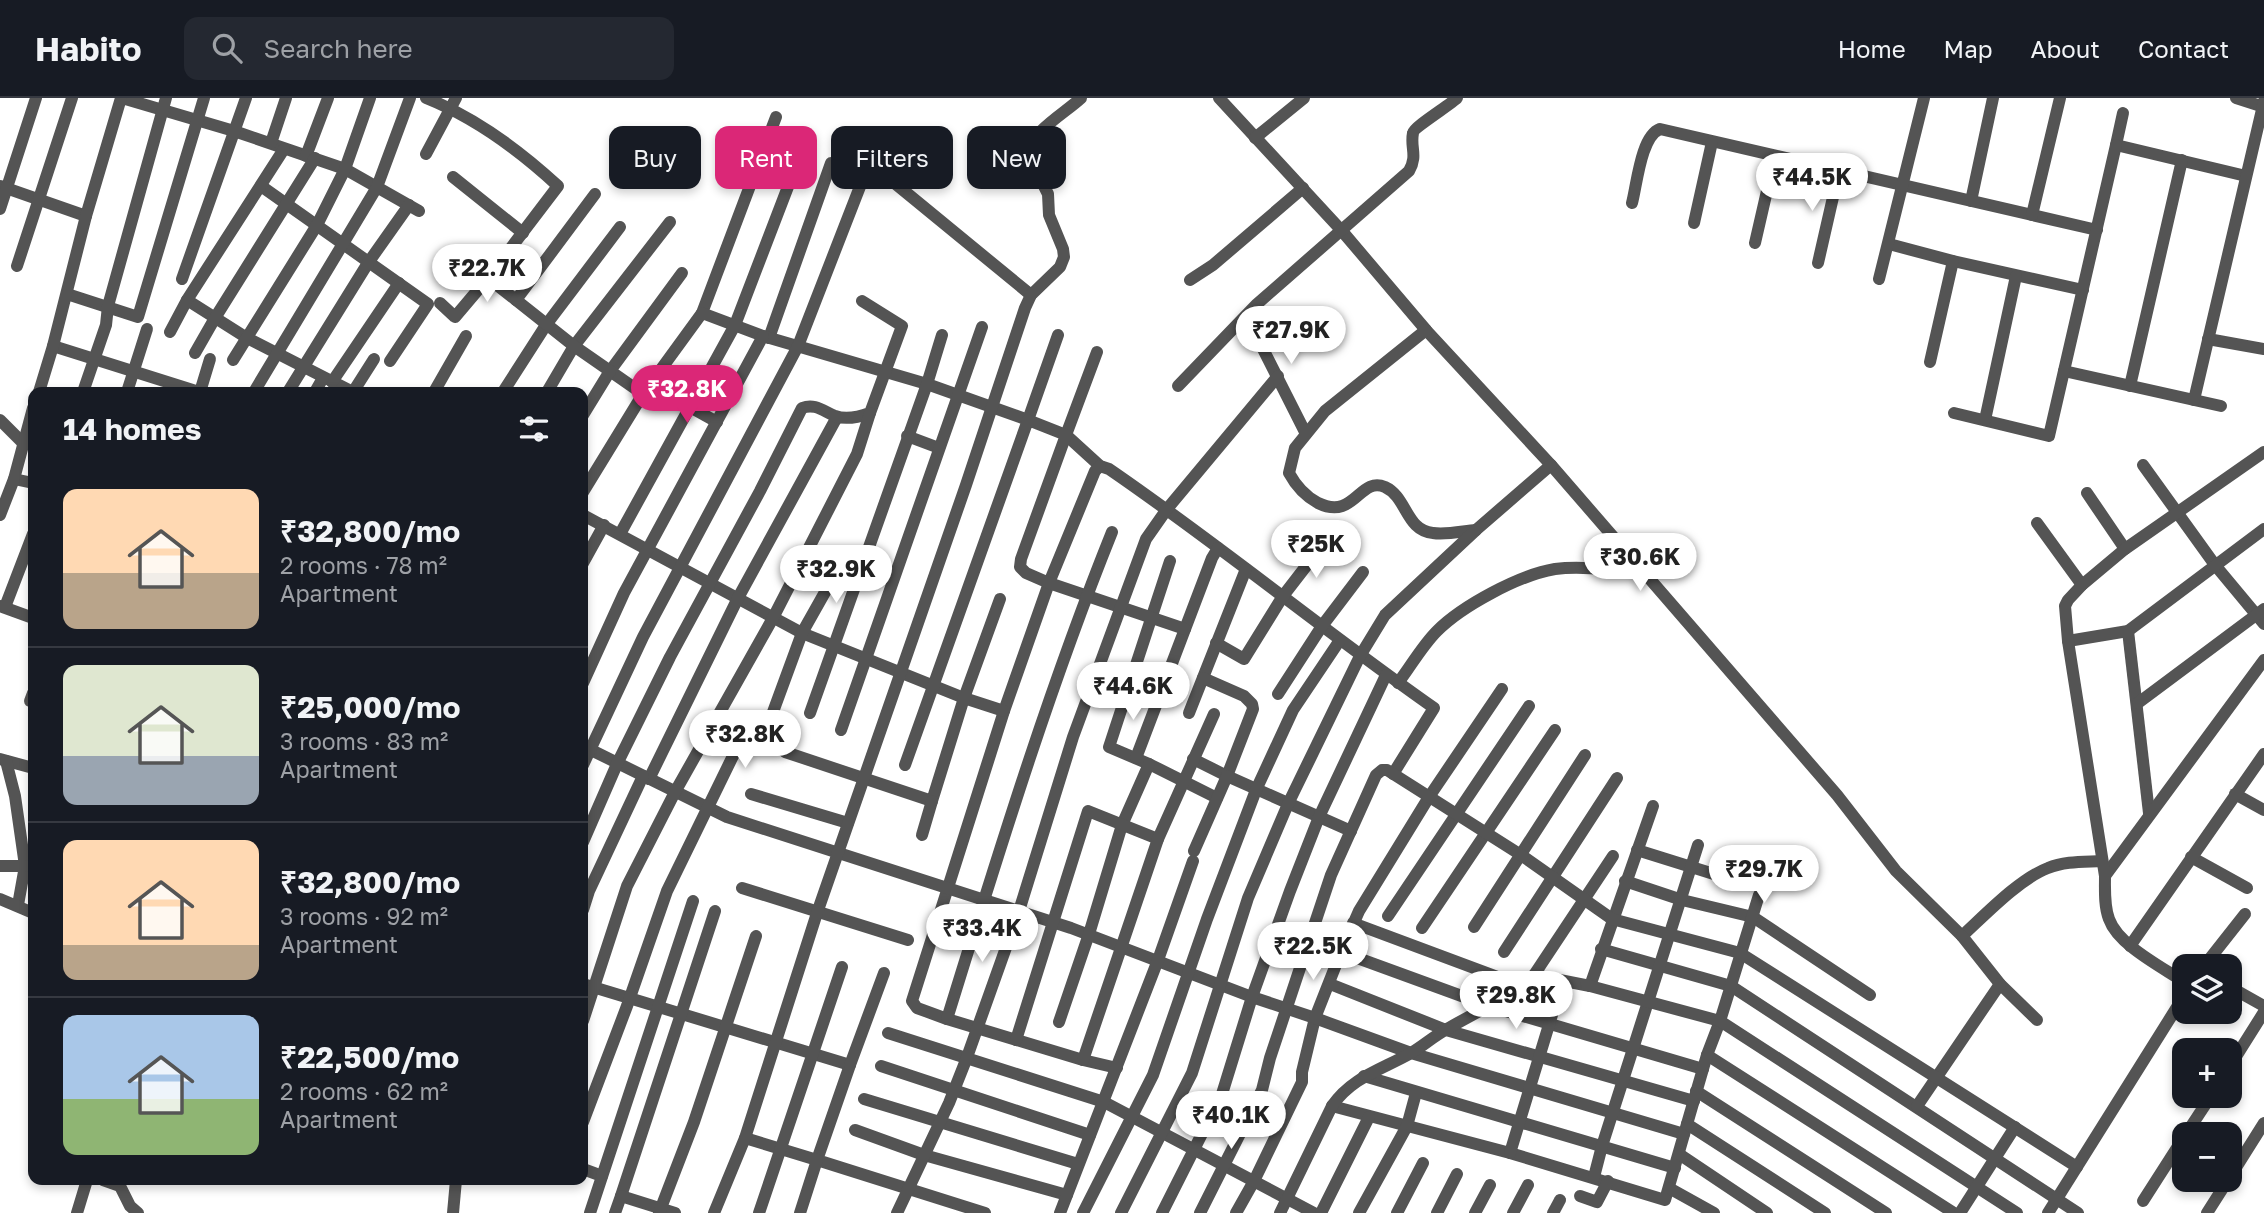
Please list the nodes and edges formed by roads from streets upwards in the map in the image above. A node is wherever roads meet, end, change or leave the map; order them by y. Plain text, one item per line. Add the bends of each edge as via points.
1 (36, 98) edge
2 (72, 98) edge
3 (121, 98) edge
4 (204, 98) edge
5 (246, 98) edge
6 (286, 98) edge
7 (328, 98) edge
8 (370, 98) edge
9 (410, 98) edge
10 (426, 98) edge
11 (1080, 98) edge
12 (1219, 98) edge
13 (1304, 98) edge
14 (1457, 98) edge
15 (1924, 98) edge
16 (1993, 98) edge
17 (2060, 98) edge
18 (2236, 98) edge
19 (453, 103) edge
20 (164, 104) edge
21 (2264, 105) edge
22 (2123, 113) dead end
23 (776, 117) dead end
24 (197, 120) junction
25 (234, 131) junction
26 (1255, 138) junction
27 (1712, 142) junction
28 (271, 144) junction
29 (2116, 145) junction
30 (284, 149) junction
31 (426, 154) dead end
32 (1775, 156) junction
33 (311, 157) junction
34 (2182, 160) junction
35 (831, 163) dead end
36 (345, 169) junction
37 (1839, 171) junction
38 (2246, 176) junction
39 (453, 177) dead end
40 (1903, 184) junction
41 (261, 186) junction
42 (377, 187) junction
43 (3, 188) edge
44 (1303, 188) junction
45 (787, 189) edge
46 (595, 194) dead end
47 (39, 199) junction
48 (1971, 201) junction
49 (286, 203) junction
50 (1632, 203) dead end
51 (0, 209) edge
52 (2032, 215) junction
53 (86, 216) junction
54 (670, 222) dead end
55 (1694, 223) dead end
56 (317, 225) junction
57 (620, 227) dead end
58 (2097, 230) junction
59 (1342, 231) junction
60 (523, 233) junction
61 (1755, 243) dead end
62 (343, 244) junction
63 (1889, 244) junction
64 (1953, 261) junction
65 (368, 263) junction
66 (1818, 263) dead end
67 (17, 266) dead end
68 (682, 273) dead end
69 (2016, 276) junction
70 (488, 278) junction
71 (182, 279) dead end
72 (1879, 279) dead end
73 (1190, 281) dead end
74 (399, 283) junction
75 (2083, 290) junction
76 (66, 294) junction
77 (1031, 295) junction
78 (187, 300) junction
79 (516, 300) junction
80 (862, 301) dead end
81 (440, 303) dead end
82 (108, 306) junction
83 (702, 313) junction
84 (215, 318) junction
85 (1243, 319) junction
86 (546, 325) junction
87 (735, 325) junction
88 (982, 327) dead end
89 (147, 329) dead end
90 (1426, 330) junction
91 (170, 332) dead end
92 (942, 335) dead end
93 (1058, 335) dead end
94 (466, 336) dead end
95 (766, 337) junction
96 (247, 338) junction
97 (2208, 339) junction
98 (53, 346) junction
99 (574, 346) junction
100 (799, 346) junction
101 (2264, 349) edge
102 (1097, 352) dead end
103 (195, 353) dead end
104 (278, 353) junction
105 (94, 359) junction
106 (210, 359) dead end
107 (374, 359) dead end
108 (233, 360) dead end
109 (390, 361) dead end
110 (1930, 362) dead end
111 (303, 368) junction
112 (610, 371) junction
113 (886, 371) junction
114 (2064, 371) junction
115 (134, 372) junction
116 (1278, 376) junction
117 (327, 380) junction
118 (927, 384) junction
119 (1178, 386) dead end
120 (2130, 386) junction
121 (40, 387) edge
122 (85, 387) edge
123 (129, 387) edge
124 (184, 387) edge
125 (202, 387) edge
126 (257, 387) edge
127 (291, 387) edge
128 (319, 387) edge
129 (342, 387) edge
130 (356, 387) edge
131 (437, 387) edge
132 (506, 387) edge
133 (550, 387) edge
134 (643, 394) junction
135 (958, 395) junction
136 (672, 397) dead end
137 (2194, 400) junction
138 (2221, 406) dead end
139 (588, 407) edge
140 (690, 407) junction
141 (992, 408) junction
142 (870, 413) junction
143 (1954, 413) dead end
144 (837, 417) junction
145 (0, 420) edge
146 (1028, 420) junction
147 (1985, 420) junction
148 (717, 422) junction
149 (28, 423) edge
150 (1306, 434) junction
151 (1066, 435) junction
152 (907, 436) junction
153 (22, 442) junction
154 (939, 448) junction
155 (2264, 452) edge
156 (1551, 465) junction
157 (2143, 465) dead end
158 (1100, 466) junction
159 (14, 479) junction
160 (28, 481) edge
161 (588, 484) edge
162 (2087, 493) dead end
163 (1167, 509) junction
164 (2178, 513) junction
165 (0, 515) edge
166 (588, 517) edge
167 (2037, 523) dead end
168 (604, 525) junction
169 (2264, 529) edge
170 (1476, 530) junction
171 (1112, 532) dead end
172 (620, 534) junction
173 (1324, 543) dead end
174 (28, 546) edge
175 (1218, 548) junction
176 (648, 549) junction
177 (2125, 549) junction
178 (588, 554) edge
179 (1170, 561) dead end
180 (842, 562) dead end
181 (2215, 565) junction
182 (682, 566) junction
183 (1246, 569) junction
184 (1363, 572) dead end
185 (1646, 574) junction
186 (710, 583) junction
187 (1049, 583) junction
188 (2082, 585) junction
189 (1087, 595) junction
190 (1283, 596) junction
191 (738, 598) junction
192 (1000, 599) dead end
193 (2, 606) edge
194 (1122, 609) junction
195 (28, 616) edge
196 (2261, 616) edge
197 (773, 618) junction
198 (1150, 618) junction
199 (1322, 626) junction
200 (1185, 629) junction
201 (2128, 631) junction
202 (802, 633) junction
203 (1340, 640) junction
204 (2068, 641) junction
205 (1216, 643) junction
206 (832, 646) junction
207 (1360, 656) junction
208 (866, 659) junction
209 (2264, 660) edge
210 (588, 671) edge
211 (901, 673) junction
212 (1387, 675) junction
213 (1203, 678) junction
214 (1398, 683) junction
215 (932, 685) junction
216 (1502, 689) dead end
217 (1278, 694) dead end
218 (964, 698) junction
219 (2138, 703) junction
220 (1529, 706) dead end
221 (1004, 711) junction
222 (773, 712) dead end
223 (810, 713) dead end
224 (1189, 713) dead end
225 (1214, 714) dead end
226 (752, 717) dead end
227 (841, 730) dead end
228 (1555, 730) dead end
229 (588, 744) edge
230 (588, 749) edge
231 (785, 752) dead end
232 (2264, 754) edge
233 (1586, 755) dead end
234 (1136, 758) junction
235 (1193, 759) junction
236 (3, 760) edge
237 (617, 764) junction
238 (1149, 764) junction
239 (905, 765) dead end
240 (28, 766) edge
241 (1393, 774) junction
242 (1227, 776) junction
243 (864, 777) junction
244 (646, 778) junction
245 (1617, 778) dead end
246 (1182, 781) junction
247 (1256, 790) junction
248 (675, 792) junction
249 (751, 794) dead end
250 (2235, 794) junction
251 (1429, 797) junction
252 (1217, 799) junction
253 (932, 801) junction
254 (1288, 804) junction
255 (1653, 806) dead end
256 (708, 807) junction
257 (2264, 810) edge
258 (1457, 813) junction
259 (2149, 813) junction
260 (1320, 817) junction
261 (848, 824) junction
262 (1122, 825) junction
263 (588, 831) edge
264 (1351, 831) junction
265 (1487, 833) junction
266 (922, 835) dead end
267 (1158, 839) junction
268 (1699, 845) dead end
269 (1637, 850) junction
270 (838, 853) junction
271 (1521, 855) junction
272 (1613, 856) dead end
273 (2191, 857) junction
274 (2102, 861) junction
275 (0, 866) edge
276 (25, 866) junction
277 (1692, 867) junction
278 (1717, 874) dead end
279 (2105, 876) junction
280 (1553, 877) junction
281 (1625, 881) junction
282 (742, 888) dead end
283 (948, 888) junction
284 (2248, 888) dead end
285 (1759, 895) dead end
286 (0, 899) edge
287 (1585, 899) junction
288 (588, 900) edge
289 (984, 900) junction
290 (1682, 900) junction
291 (693, 901) dead end
292 (18, 905) junction
293 (28, 911) edge
294 (715, 911) dead end
295 (1018, 911) junction
296 (817, 913) junction
297 (2245, 914) dead end
298 (1388, 916) dead end
299 (1753, 917) junction
300 (1612, 919) junction
301 (1052, 922) junction
302 (1353, 923) junction
303 (1474, 927) dead end
304 (1422, 928) dead end
305 (1089, 934) junction
306 (1670, 934) junction
307 (756, 936) dead end
308 (1962, 936) junction
309 (908, 940) dead end
310 (2130, 946) junction
311 (1122, 947) junction
312 (1601, 949) junction
313 (1341, 952) junction
314 (1504, 952) dead end
315 (1741, 953) junction
316 (2213, 954) edge
317 (1158, 960) junction
318 (842, 967) dead end
319 (1659, 967) junction
320 (884, 973) dead end
321 (1190, 973) junction
322 (2172, 974) edge
323 (1534, 975) junction
324 (1562, 982) junction
325 (1220, 984) junction
326 (1330, 984) junction
327 (2000, 984) junction
328 (589, 986) edge
329 (1521, 986) junction
330 (1590, 986) junction
331 (1731, 986) junction
332 (2242, 994) edge
333 (1870, 995) dead end
334 (1252, 997) junction
335 (629, 999) junction
336 (1647, 1001) junction
337 (1489, 1006) junction
338 (2264, 1006) edge
339 (658, 1007) junction
340 (1286, 1009) junction
341 (2264, 1012) edge
342 (680, 1014) junction
343 (2172, 1015) edge
344 (1315, 1018) junction
345 (947, 1019) junction
346 (2037, 1020) dead end
347 (1720, 1021) junction
348 (1059, 1022) dead end
349 (1551, 1023) junction
350 (725, 1028) junction
351 (978, 1028) junction
352 (1446, 1030) junction
353 (888, 1033) dead end
354 (1016, 1040) junction
355 (774, 1042) junction
356 (2242, 1047) edge
357 (1633, 1049) junction
358 (1411, 1053) junction
359 (813, 1054) junction
360 (1541, 1055) junction
361 (1707, 1055) junction
362 (967, 1060) junction
363 (1083, 1060) junction
364 (850, 1065) junction
365 (881, 1066) dead end
366 (1117, 1068) junction
367 (1703, 1069) junction
368 (1364, 1076) junction
369 (1936, 1078) junction
370 (1625, 1079) junction
371 (1530, 1089) junction
372 (954, 1091) junction
373 (1416, 1093) junction
374 (1695, 1096) junction
375 (864, 1099) dead end
376 (1104, 1102) junction
377 (1332, 1106) junction
378 (1917, 1106) junction
379 (588, 1109) edge
380 (1614, 1112) junction
381 (1369, 1117) junction
382 (1131, 1118) junction
383 (1520, 1122) junction
384 (940, 1123) junction
385 (2264, 1123) edge
386 (1406, 1126) junction
387 (2015, 1127) junction
388 (1685, 1129) junction
389 (855, 1130) dead end
390 (1162, 1134) junction
391 (1090, 1135) junction
392 (745, 1138) junction
393 (1602, 1146) junction
394 (782, 1150) junction
395 (1193, 1150) junction
396 (1510, 1153) junction
397 (1679, 1154) junction
398 (924, 1155) junction
399 (2172, 1156) edge
400 (1995, 1157) junction
401 (2242, 1158) edge
402 (817, 1160) junction
403 (1423, 1163) dead end
404 (1078, 1164) junction
405 (1225, 1166) junction
406 (2077, 1167) junction
407 (1675, 1168) junction
408 (588, 1171) edge
409 (1457, 1174) dead end
410 (602, 1176) junction
411 (1594, 1177) junction
412 (1254, 1181) junction
413 (1608, 1181) junction
414 (85, 1185) edge
415 (117, 1185) edge
416 (456, 1185) edge
417 (1490, 1185) dead end
418 (1528, 1185) dead end
419 (908, 1187) junction
420 (1976, 1188) junction
421 (2220, 1192) edge
422 (1667, 1194) junction
423 (1067, 1195) junction
424 (621, 1196) junction
425 (1580, 1196) dead end
426 (2057, 1198) junction
427 (1287, 1199) junction
428 (1559, 1200) dead end
429 (2143, 1201) dead end
430 (953, 1208) edge
431 (1594, 1208) edge
432 (660, 1211) edge
433 (77, 1213) edge
434 (138, 1213) edge
435 (453, 1213) edge
436 (590, 1213) edge
437 (615, 1213) edge
438 (675, 1213) edge
439 (714, 1213) edge
440 (759, 1213) edge
441 (800, 1213) edge
442 (897, 1213) edge
443 (985, 1213) edge
444 (1060, 1213) edge
445 (1083, 1213) edge
446 (1121, 1213) edge
447 (1162, 1213) edge
448 (1200, 1213) edge
449 (1236, 1213) edge
450 (1280, 1213) edge
451 (1314, 1213) edge
452 (1321, 1213) edge
453 (1359, 1213) edge
454 (1398, 1213) edge
455 (1437, 1213) edge
456 (1475, 1213) edge
457 (1513, 1213) edge
458 (1553, 1213) edge
459 (1661, 1213) edge
460 (1714, 1213) edge
461 (1767, 1213) edge
462 (1825, 1213) edge
463 (1886, 1213) edge
464 (1957, 1213) edge
465 (2017, 1213) edge
466 (2048, 1213) edge
467 (2078, 1213) edge
468 (2207, 1213) edge

1 - 43 street
2 - 47 street
3 - 20 street
3 - 53 street
4 - 24 street
5 - 25 street
6 - 28 street
7 - 33 street
8 - 36 street
9 - 42 street
10 - 19 street
11 - 77 street via 1029,146 1028,154 1048,194 1049,215 1064,257 1060,267
12 - 26 street
13 - 26 street
14 - 59 street via 1415,127 1414,162 1409,171
15 - 40 street
16 - 48 street
17 - 52 street
18 - 21 street
19 - 31 street
19 - 60 street via 558,186
20 - 24 street
20 - 82 street
21 - 38 street
22 - 29 street
23 - 83 street
24 - 25 street
24 - 82 street via 138,317
25 - 28 street
25 - 71 street
26 - 44 street
27 - 32 street
27 - 50 street via 1654,131
27 - 55 street
28 - 30 street
29 - 34 street
29 - 58 street
30 - 33 street
30 - 41 street
32 - 37 street
32 - 61 street
33 - 36 street
33 - 49 street
34 - 38 street
34 - 120 street
35 - 95 street
36 - 42 street
36 - 56 street
37 - 40 street
37 - 66 street
38 - 97 street
39 - 60 street
40 - 48 street
40 - 63 street
41 - 49 street
41 - 78 street
42 - 62 street
42 - 65 street via 414,208
43 - 47 street
43 - 51 street
44 - 59 street
44 - 73 street
45 - 87 street
46 - 79 street
47 - 53 street
47 - 67 street
48 - 52 street
49 - 56 street
49 - 84 street
52 - 58 street
53 - 76 street
54 - 99 street
56 - 62 street
56 - 96 street
57 - 86 street
58 - 75 street
59 - 85 street
59 - 90 street
60 - 70 street
62 - 65 street
62 - 104 street
63 - 64 street
63 - 72 street
64 - 69 street
64 - 110 street
65 - 74 street
65 - 111 street
68 - 112 street
69 - 75 street
69 - 147 street
70 - 79 street
70 - 81 street via 455,317
74 - 109 street via 428,304
74 - 117 street
75 - 114 street
76 - 82 street
76 - 98 street
77 - 100 street via 868,166
77 - 141 street
78 - 84 street
78 - 91 street
79 - 86 street
80 - 113 street via 902,326
82 - 105 street
83 - 87 street
83 - 134 street
84 - 96 street
84 - 103 street
85 - 116 street
85 - 119 street
86 - 99 street
86 - 132 street
87 - 95 street
87 - 140 street
88 - 135 street
89 - 115 street
90 - 150 street via 1325,411
90 - 156 street
92 - 118 street
93 - 146 street
94 - 131 street
95 - 100 street
95 - 148 street
96 - 104 street
96 - 108 street
97 - 101 street
97 - 137 street
98 - 105 street
98 - 121 street
99 - 112 street
99 - 133 street
100 - 113 street
100 - 182 street
102 - 151 street
104 - 111 street
104 - 126 street
105 - 115 street
105 - 122 street
106 - 125 street
107 - 130 street
111 - 117 street
111 - 127 street
112 - 134 street
112 - 139 street
113 - 118 street
113 - 142 street
114 - 120 street
114 - 147 street via 2049,436
115 - 123 street
115 - 124 street
116 - 150 street
116 - 163 street
117 - 128 street
117 - 129 street
118 - 135 street
118 - 152 street
120 - 137 street
134 - 161 street
135 - 141 street
135 - 154 street
136 - 140 street
137 - 138 street
140 - 148 street
140 - 172 street
141 - 146 street
141 - 211 street
142 - 144 street
142 - 197 street via 857,454
143 - 147 street
144 - 186 street via 816,406 802,408
144 - 191 street
145 - 153 street
146 - 151 street
146 - 215 street
148 - 176 street
149 - 153 street
150 - 170 street via 1295,448 1289,473 1309,498 1337,509 1370,486 1383,486 1401,501 1420,529 1432,534
151 - 158 street
151 - 187 street via 1020,567
152 - 154 street
152 - 206 street
153 - 159 street
154 - 208 street
155 - 164 street
156 - 170 street
156 - 185 street
157 - 164 street
158 - 163 street
158 - 187 street
159 - 160 street
159 - 165 street
162 - 177 street
163 - 175 street
163 - 194 street via 1146,538
164 - 177 street
164 - 181 street
166 - 168 street
167 - 188 street
168 - 172 street
168 - 178 street
169 - 181 street
170 - 207 street via 1385,615
171 - 189 street
172 - 176 street
173 - 190 street
174 - 193 street
175 - 183 street
175 - 200 street
176 - 182 street
176 - 210 street
177 - 188 street
179 - 198 street
180 - 202 street
181 - 196 street
181 - 201 street
182 - 186 street
182 - 229 street
183 - 190 street
183 - 205 street
184 - 199 street
185 - 214 street via 1554,569 1496,591 1468,606 1437,632
185 - 308 street via 1837,795 1896,871
186 - 191 street
186 - 237 street
187 - 189 street
187 - 221 street
188 - 204 street via 2066,606
189 - 194 street
189 - 289 street
190 - 199 street
190 - 205 street via 1244,659
191 - 197 street
191 - 244 street
192 - 218 street
193 - 195 street
194 - 198 street
194 - 295 street via 1073,737
196 - 219 street
197 - 202 street
197 - 248 street
198 - 200 street
198 - 234 street via 1109,747
199 - 203 street
199 - 217 street
200 - 234 street
201 - 204 street
201 - 219 street
202 - 206 street
202 - 222 street
203 - 207 street
203 - 247 street via 1293,710
204 - 274 street
205 - 213 street
206 - 208 street
206 - 223 street
207 - 212 street
207 - 254 street
208 - 211 street
208 - 227 street
209 - 259 street
211 - 215 street
211 - 243 street
212 - 214 street
212 - 260 street
213 - 224 street
213 - 242 street via 1252,704
214 - 241 street via 1434,708
215 - 218 street
215 - 239 street
216 - 251 street
218 - 221 street
218 - 253 street
219 - 259 street
220 - 258 street
221 - 283 street
225 - 235 street
226 - 256 street
228 - 265 street
230 - 237 street
231 - 243 street
232 - 250 street
233 - 271 street
234 - 238 street
235 - 242 street
235 - 246 street
236 - 240 street
236 - 276 street via 15,796
237 - 244 street
237 - 263 street
238 - 246 street
238 - 262 street
241 - 251 street
241 - 264 street via 1382,770 1376,775
242 - 247 street
242 - 252 street
243 - 253 street
243 - 261 street
244 - 248 street
244 - 288 street
245 - 280 street
246 - 252 street
246 - 267 street
247 - 254 street
247 - 321 street
248 - 256 street
248 - 328 street via 627,886
249 - 261 street
250 - 257 street
250 - 273 street
251 - 258 street
251 - 302 street
252 - 317 street
253 - 266 street
254 - 260 street
254 - 325 street via 1248,898
255 - 269 street
256 - 270 street
256 - 335 street via 667,891
258 - 265 street
258 - 298 street
259 - 279 street
260 - 264 street
260 - 334 street
261 - 270 street
262 - 267 street
262 - 301 street via 1088,811
262 - 305 street
264 - 340 street via 1331,875
265 - 271 street
265 - 304 street
267 - 311 street
268 - 277 street
269 - 277 street
269 - 281 street
270 - 283 street
270 - 296 street
271 - 280 street
271 - 303 street
272 - 287 street
273 - 284 street
273 - 310 street
274 - 279 street
274 - 308 street via 2046,869 2010,893
275 - 276 street
276 - 292 street
277 - 278 street
277 - 290 street
279 - 310 street via 2110,923
280 - 287 street
280 - 314 street
281 - 290 street
281 - 300 street
282 - 296 street
283 - 289 street
283 - 345 street via 912,1002
285 - 299 street
286 - 292 street
287 - 300 street
287 - 323 street
289 - 295 street
289 - 345 street
290 - 299 street
290 - 306 street
291 - 339 street
292 - 293 street
294 - 342 street
295 - 301 street
295 - 351 street
296 - 309 street
296 - 355 street
297 - 316 street
299 - 315 street
299 - 333 street
300 - 306 street
300 - 312 street
301 - 305 street
301 - 354 street
302 - 313 street
302 - 329 street
305 - 311 street
305 - 348 street
306 - 315 street
306 - 319 street
307 - 350 street
308 - 327 street
310 - 322 street
311 - 317 street
311 - 363 street
312 - 319 street
312 - 330 street
313 - 326 street
313 - 337 street
315 - 331 street
315 - 369 street
317 - 321 street
317 - 366 street
318 - 359 street
319 - 331 street
319 - 336 street
320 - 364 street
321 - 325 street
321 - 382 street via 1153,1075
323 - 324 street
323 - 329 street
324 - 330 street
324 - 349 street
325 - 334 street
325 - 390 street via 1192,1073
326 - 344 street
326 - 352 street
327 - 346 street
327 - 369 street
328 - 335 street
329 - 337 street
330 - 336 street
331 - 347 street
331 - 378 street
332 - 338 street
334 - 340 street
334 - 395 street via 1222,1094
335 - 339 street
335 - 379 street
336 - 347 street
336 - 357 street
337 - 349 street
337 - 352 street
339 - 342 street
339 - 410 street
340 - 344 street
340 - 405 street via 1262,1090
341 - 356 street
342 - 350 street
342 - 424 street
343 - 406 street
344 - 358 street
344 - 412 street via 1302,1082
345 - 351 street
347 - 361 street
347 - 420 street
349 - 357 street
349 - 360 street
350 - 355 street
350 - 432 street
351 - 354 street
351 - 362 street
352 - 358 street
352 - 360 street
353 - 362 street
354 - 363 street
355 - 359 street
355 - 392 street
357 - 367 street
357 - 370 street
358 - 368 street
358 - 371 street
359 - 364 street
359 - 394 street
360 - 370 street
360 - 371 street
361 - 367 street
361 - 464 street
362 - 372 street
362 - 376 street
363 - 366 street
364 - 402 street
365 - 372 street
366 - 376 street
367 - 374 street
368 - 373 street
368 - 377 street via 1342,1090
369 - 378 street
369 - 387 street
370 - 374 street
370 - 380 street
371 - 380 street
371 - 383 street
372 - 384 street
372 - 391 street
373 - 383 street
373 - 386 street
374 - 388 street
374 - 463 street
375 - 384 street
376 - 382 street
376 - 391 street
377 - 381 street
377 - 427 street
378 - 400 street
380 - 388 street
380 - 393 street
381 - 386 street
381 - 452 street
382 - 390 street
382 - 445 street
383 - 393 street
383 - 396 street
384 - 398 street
384 - 404 street
385 - 401 street
386 - 396 street
386 - 453 street
387 - 400 street
387 - 406 street
388 - 397 street
388 - 462 street
389 - 398 street
390 - 395 street
390 - 446 street
391 - 404 street
392 - 394 street
392 - 439 street
393 - 407 street
393 - 411 street
394 - 402 street
394 - 440 street
395 - 405 street
395 - 447 street
396 - 411 street
397 - 407 street
397 - 461 street
398 - 419 street
398 - 423 street
399 - 429 street
400 - 420 street
400 - 426 street
402 - 419 street
402 - 441 street
403 - 454 street
404 - 423 street
405 - 412 street
405 - 448 street
406 - 426 street
407 - 422 street
408 - 410 street
409 - 455 street
410 - 436 street
411 - 413 street
412 - 427 street
412 - 449 street
413 - 422 street
413 - 431 street
414 - 433 street
415 - 434 street
416 - 435 street
417 - 456 street
418 - 457 street
419 - 430 street
419 - 442 street
420 - 464 street
420 - 465 street
421 - 468 street
422 - 459 street
422 - 460 street
423 - 444 street
424 - 432 street
424 - 437 street
425 - 431 street
426 - 466 street
426 - 467 street
427 - 450 street
427 - 451 street
428 - 458 street
430 - 443 street
432 - 438 street

